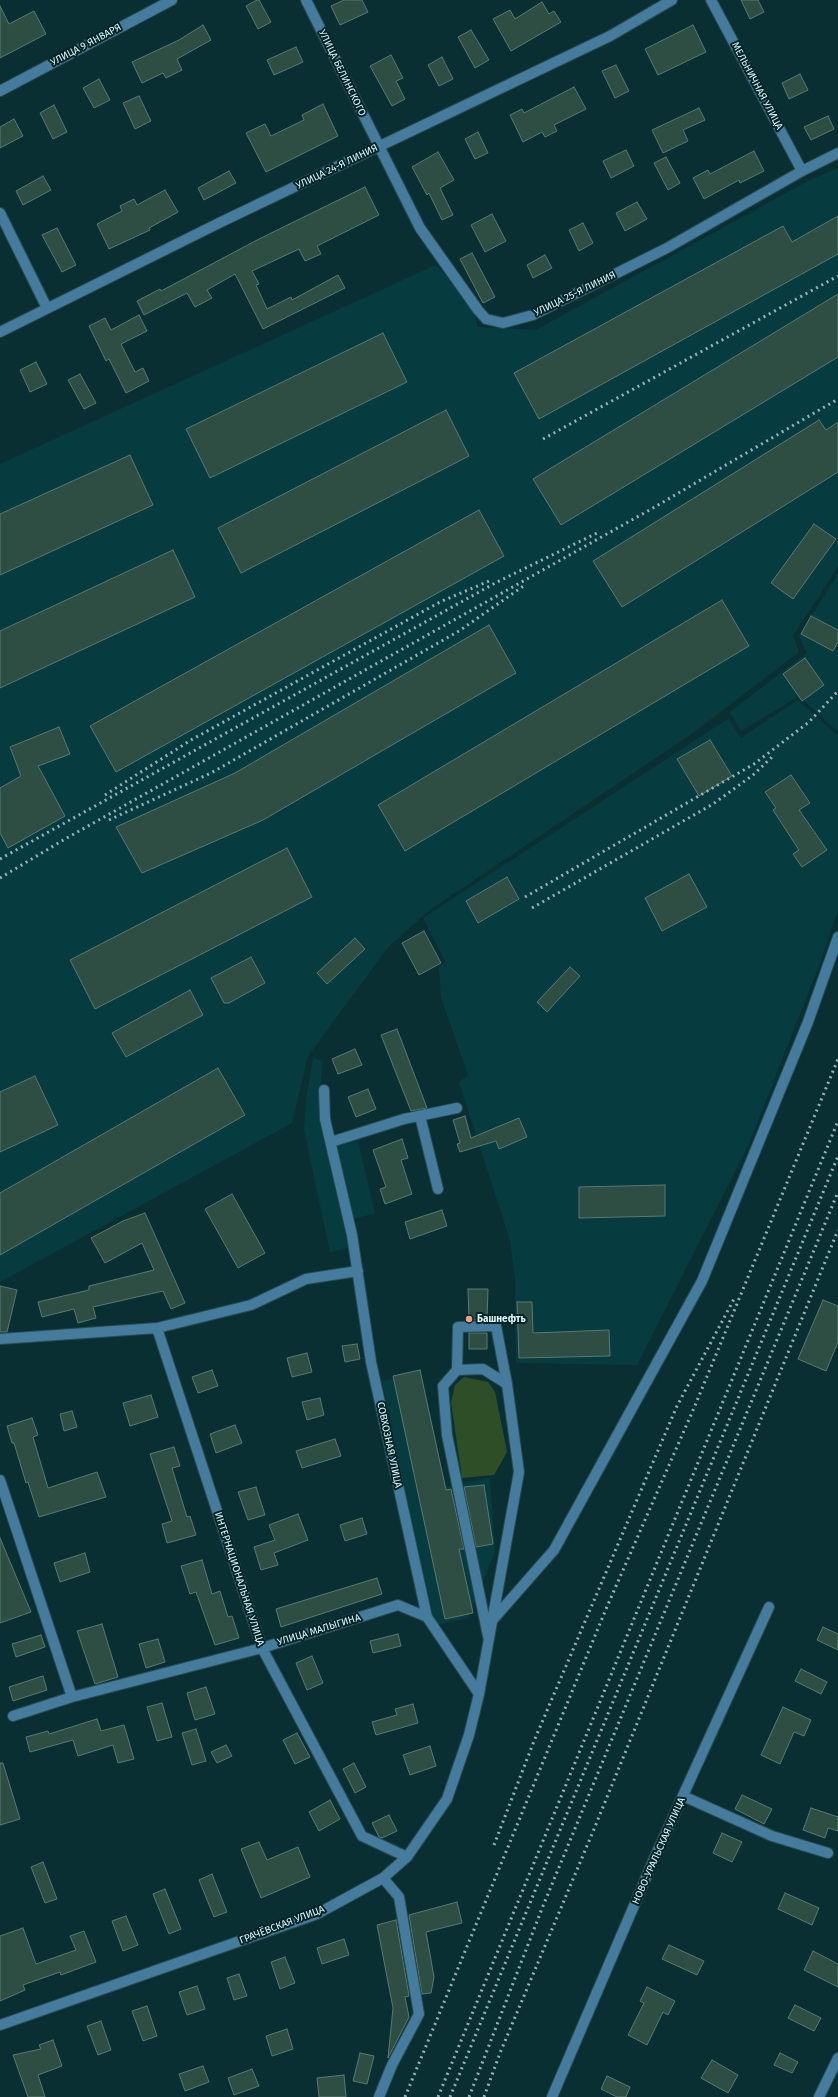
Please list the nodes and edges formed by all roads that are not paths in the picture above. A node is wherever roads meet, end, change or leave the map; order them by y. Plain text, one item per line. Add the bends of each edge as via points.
1 (172, 0) edge
2 (306, 0) edge
3 (672, 0) edge
4 (711, 0) edge
5 (0, 91) edge
6 (379, 147) junction
7 (838, 153) edge
8 (802, 171) junction
9 (0, 213) edge
10 (47, 308) junction
11 (0, 332) edge
12 (838, 938) edge
13 (324, 1090) dead end
14 (457, 1108) dead end
15 (420, 1116) junction
16 (331, 1142) junction
17 (438, 1189) dead end
18 (358, 1271) junction
19 (157, 1328) junction
20 (0, 1339) edge
21 (457, 1370) junction
22 (507, 1384) junction
23 (0, 1480) edge
24 (770, 1607) dead end
25 (427, 1617) junction
26 (490, 1623) junction
27 (488, 1636) junction
28 (262, 1648) junction
29 (479, 1694) junction
30 (72, 1697) junction
31 (13, 1716) dead end
32 (683, 1796) junction
33 (828, 1852) dead end
34 (407, 1857) junction
35 (383, 1878) junction
36 (0, 2025) edge
37 (838, 2058) edge
38 (378, 2097) edge
39 (552, 2097) edge
40 (819, 2097) edge

1 - 5 street, УЛИЦА 9 ЯНВАРЯ
2 - 6 street, УЛИЦА БЕЛИНСКОГО
3 - 6 street, УЛИЦА 24-Я ЛИНИЯ via 610,36
4 - 8 street, МЕЛЬНИЧНАЯ УЛИЦА
6 - 8 street, УЛИЦА 25-Я ЛИНИЯ via 429,241 486,319 503,323 533,315 667,248
6 - 10 street, УЛИЦА 24-Я ЛИНИЯ
7 - 8 street, УЛИЦА 25-Я ЛИНИЯ
9 - 10 street
10 - 11 street, УЛИЦА 24-Я ЛИНИЯ
12 - 26 street via 808,1022 702,1281 554,1550
13 - 16 street, СОВХОЗНАЯ УЛИЦА via 325,1119
14 - 15 street
15 - 16 street
15 - 17 street
16 - 18 street, СОВХОЗНАЯ УЛИЦА
18 - 19 street via 306,1279 252,1305
18 - 25 street, СОВХОЗНАЯ УЛИЦА via 371,1362
19 - 20 street
19 - 28 street, ИНТЕРНАЦИОНАЛЬНАЯ УЛИЦА
21 - 22 street via 483,1369
21 - 22 street, ГРАЧЁВСКАЯ УЛИЦА via 458,1327 496,1326
21 - 27 street via 443,1386 447,1435
22 - 26 street, ГРАЧЁВСКАЯ УЛИЦА via 519,1472
23 - 30 street
24 - 32 street, НОВО-УРАЛЬСКАЯ УЛИЦА
25 - 28 street, УЛИЦА МАЛЫГИНА via 398,1605
25 - 29 street
26 - 27 street, ГРАЧЁВСКАЯ УЛИЦА
27 - 29 street, ГРАЧЁВСКАЯ УЛИЦА
28 - 30 street, УЛИЦА МАЛЫГИНА
28 - 34 street, ИНТЕРНАЦИОНАЛЬНАЯ УЛИЦА via 362,1836
29 - 34 street, ГРАЧЁВСКАЯ УЛИЦА via 469,1735 446,1798
30 - 31 street, УЛИЦА МАЛЫГИНА
32 - 33 street via 772,1836
32 - 39 street, НОВО-УРАЛЬСКАЯ УЛИЦА
34 - 35 street, ГРАЧЁВСКАЯ УЛИЦА
35 - 36 street, ГРАЧЁВСКАЯ УЛИЦА via 316,1914
35 - 38 street via 399,1897 419,2014
37 - 40 street

